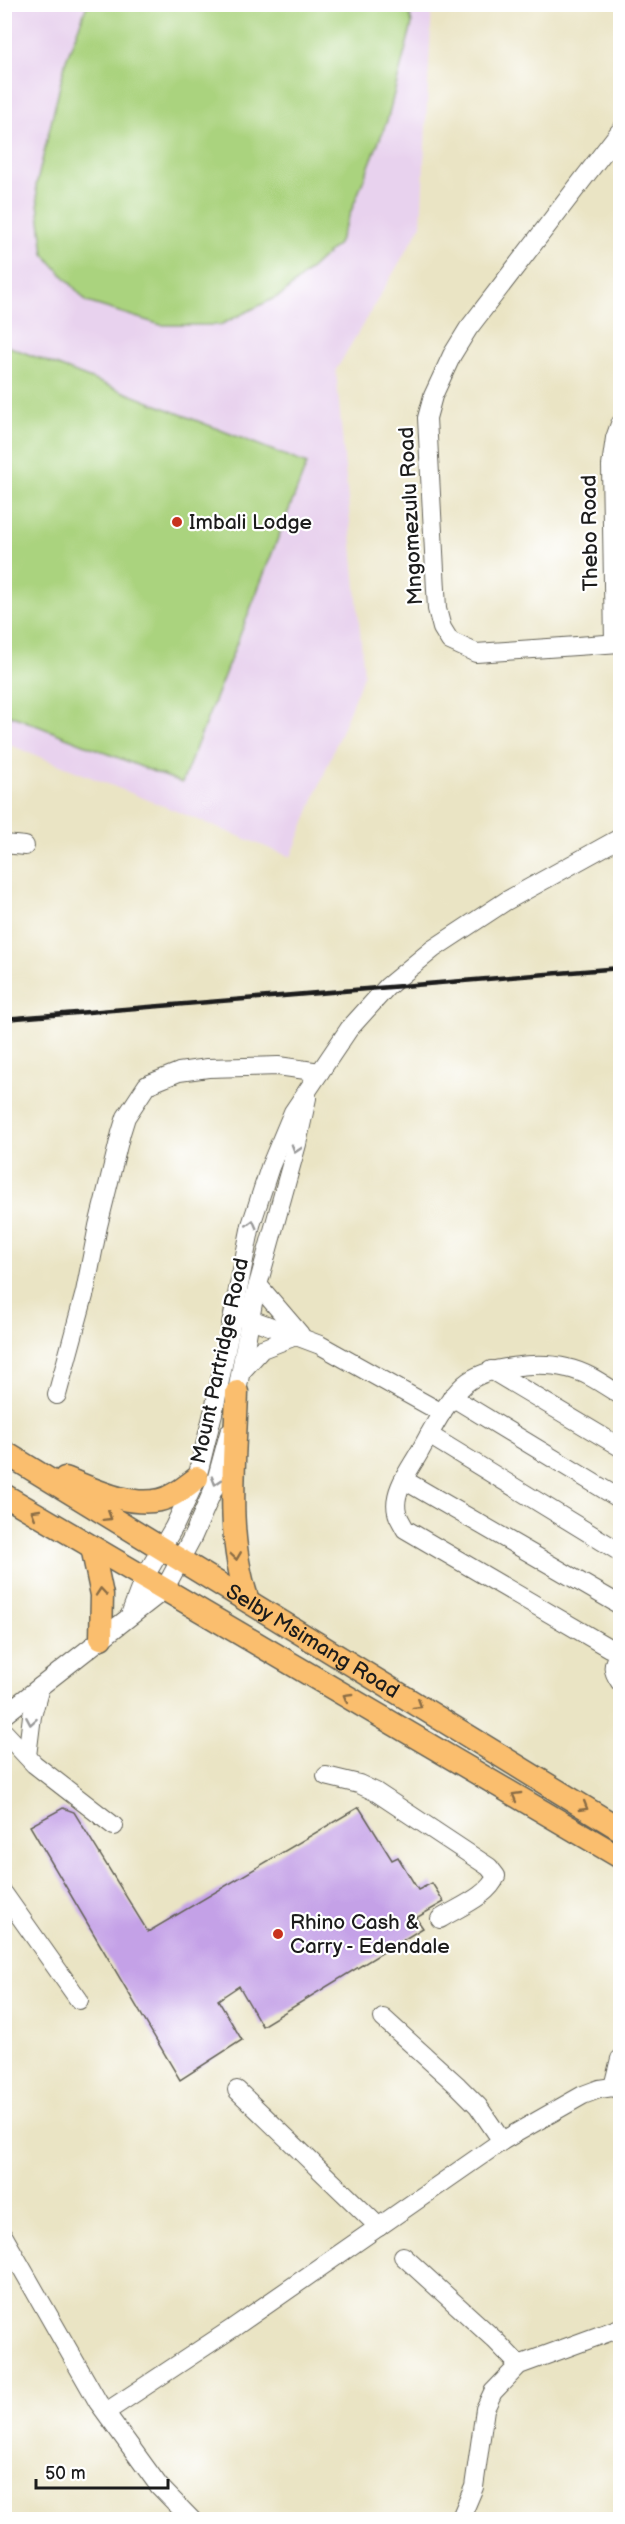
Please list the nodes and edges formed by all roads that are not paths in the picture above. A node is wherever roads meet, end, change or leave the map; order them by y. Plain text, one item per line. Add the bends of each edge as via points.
1 (621, 131) edge
2 (621, 424) edge
3 (616, 454) edge
4 (617, 643) edge
5 (621, 838) edge
6 (4, 844) edge
7 (25, 846) dead end
8 (320, 1072) junction
9 (308, 1092) junction
10 (258, 1285) junction
11 (232, 1314) junction
12 (250, 1317) junction
13 (301, 1336) junction
14 (491, 1370) junction
15 (239, 1383) junction
16 (57, 1395) dead end
17 (621, 1395) edge
18 (452, 1397) junction
19 (442, 1413) junction
20 (429, 1435) junction
21 (621, 1447) edge
22 (11, 1457) edge
23 (197, 1478) junction
24 (404, 1480) junction
25 (4, 1495) edge
26 (621, 1499) edge
27 (92, 1547) junction
28 (160, 1550) junction
29 (621, 1552) edge
30 (180, 1562) junction
31 (144, 1578) junction
32 (164, 1590) junction
33 (248, 1601) junction
34 (621, 1605) edge
35 (130, 1615) junction
36 (101, 1638) junction
37 (615, 1651) edge
38 (621, 1682) edge
39 (40, 1687) junction
40 (4, 1715) edge
41 (4, 1732) edge
42 (18, 1751) edge
43 (326, 1776) dead end
44 (114, 1826) dead end
45 (621, 1829) edge
46 (621, 1857) edge
47 (4, 1894) edge
48 (440, 1919) dead end
49 (79, 2000) dead end
50 (383, 2018) dead end
51 (621, 2059) edge
52 (617, 2089) edge
53 (237, 2090) dead end
54 (502, 2141) junction
55 (379, 2227) junction
56 (4, 2237) edge
57 (403, 2256) dead end
58 (621, 2328) edge
59 (519, 2365) junction
60 (106, 2412) junction
61 (192, 2520) edge
62 (460, 2520) edge

1 - 4 street, Mngomezulu Road via 468,329 439,381 428,418 437,609 450,640 476,653
2 - 3 street, Thebo Road
3 - 4 street, Thebo Road
5 - 8 street, Mount Partridge Road via 506,901 433,949 369,1006
6 - 7 street
8 - 9 street, Mount Partridge Road
8 - 16 street via 278,1066 208,1068 179,1072 147,1085 123,1125 86,1292
9 -> 10 street, Mount Partridge Road
11 -> 9 street, Mount Partridge Road via 260,1195 293,1112
10 - 12 street, Mount Partridge Road
10 - 13 street
11 - 12 street
11 - 23 street, Mount Partridge Road
12 - 13 street
12 - 15 street, Mount Partridge Road
13 - 15 street via 262,1349
13 - 19 street
14 - 17 street via 541,1365 567,1368 592,1377
14 - 18 street via 472,1379
14 - 21 street
15 -> 30 street, Mount Partridge Road via 214,1488
15 -> 33 main road via 233,1520 238,1573
18 - 19 street
18 - 26 street
19 - 20 street
20 - 24 street
20 - 29 street
22 - 23 main road via 113,1496 134,1500 161,1500
22 -> 28 main road, Selby Msimang Road
23 - 28 street, Mount Partridge Road
24 - 34 street
24 - 37 street via 397,1497 397,1512 405,1529
27 -> 25 main road, Selby Msimang Road
27 - 31 main road, Selby Msimang Road
36 -> 27 main road via 102,1594
28 - 30 main road, Selby Msimang Road
28 - 31 street, Mount Partridge Road
30 - 32 street, Mount Partridge Road
30 - 33 main road, Selby Msimang Road
31 - 32 main road, Selby Msimang Road
31 - 35 street, Mount Partridge Road
32 - 35 street, Mount Partridge Road
46 -> 32 main road, Selby Msimang Road
33 -> 45 main road, Selby Msimang Road
35 - 36 street, Mount Partridge Road
36 - 39 street, Mount Partridge Road
37 - 38 street via 613,1673
39 - 40 street, Mount Partridge Road
39 -> 42 street
41 - 42 street
42 - 44 street
43 - 48 street via 376,1792 489,1867 496,1876 494,1882
47 - 49 street
50 - 54 street via 478,2106
51 - 52 street
52 - 54 street via 583,2095
53 - 55 street
54 - 55 street
55 - 60 street
56 - 60 street
57 - 59 street
58 - 59 street
59 - 62 street via 493,2392 485,2409 474,2487
60 - 61 street via 159,2486

